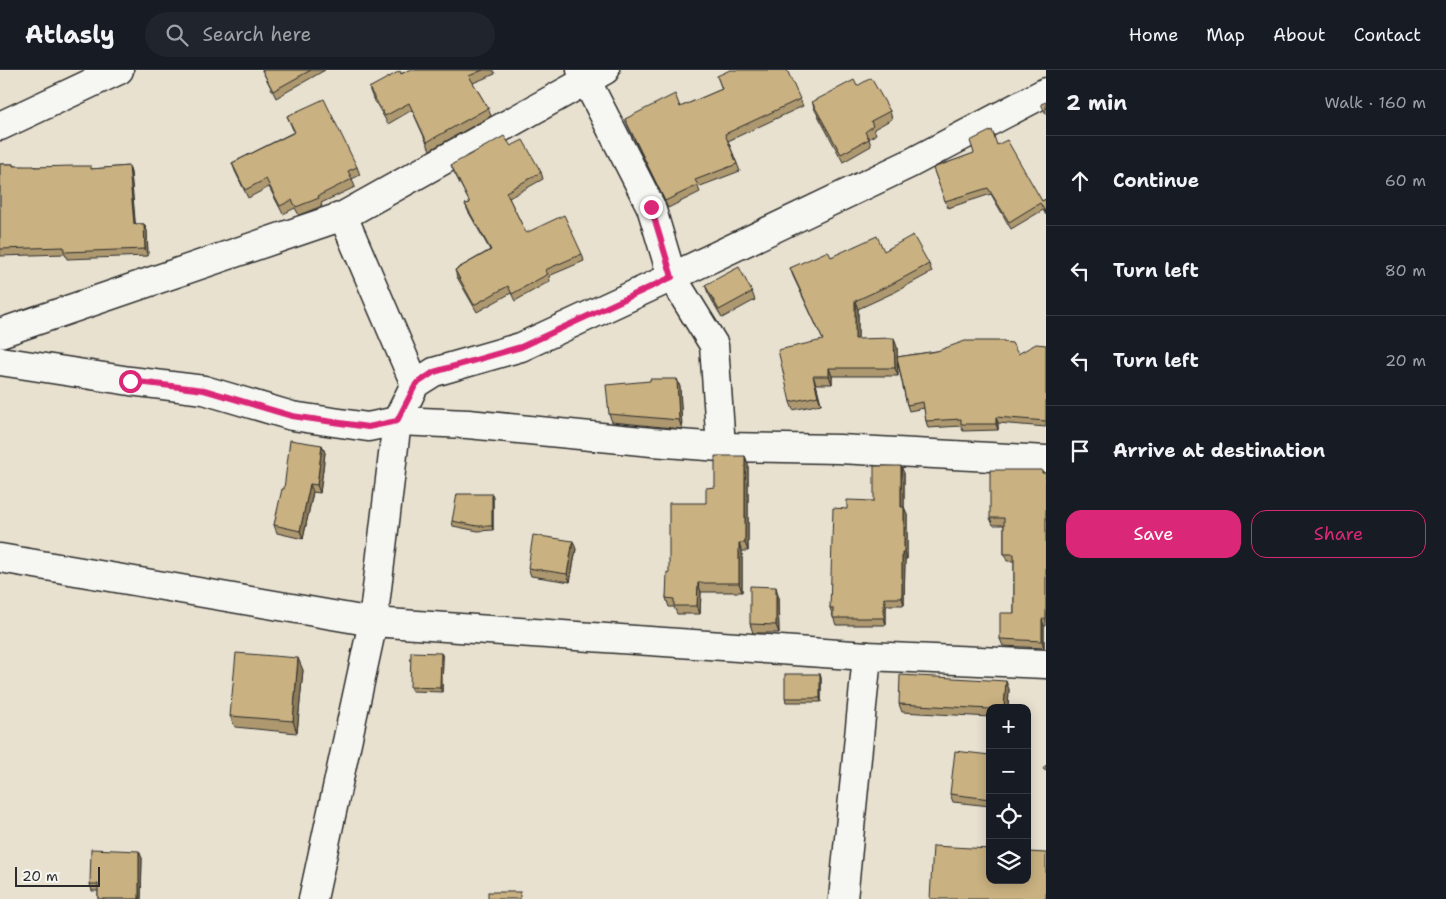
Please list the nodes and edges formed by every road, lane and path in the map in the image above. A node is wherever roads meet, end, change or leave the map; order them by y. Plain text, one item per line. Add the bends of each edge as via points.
1 (119, 70) edge
2 (590, 73) edge
3 (1046, 92) edge
4 (0, 126) edge
5 (343, 216) junction
6 (672, 277) junction
7 (0, 333) edge
8 (0, 361) edge
9 (416, 384) junction
10 (397, 421) junction
11 (721, 447) junction
12 (1046, 460) edge
13 (0, 558) edge
14 (373, 622) junction
15 (867, 656) junction
16 (1046, 664) edge
17 (313, 899) edge
18 (843, 899) edge

1 - 4 street
2 - 5 street
2 - 6 street via 651,207
3 - 6 street via 909,164
5 - 7 street
5 - 9 street
6 - 9 street via 521,347 434,372
6 - 11 street via 714,346
8 - 10 street via 204,390 292,416 368,427
9 - 10 street
10 - 11 street via 468,424
10 - 14 street
11 - 12 street via 839,449
13 - 14 street
14 - 15 street
14 - 17 street
15 - 16 street
15 - 18 street

